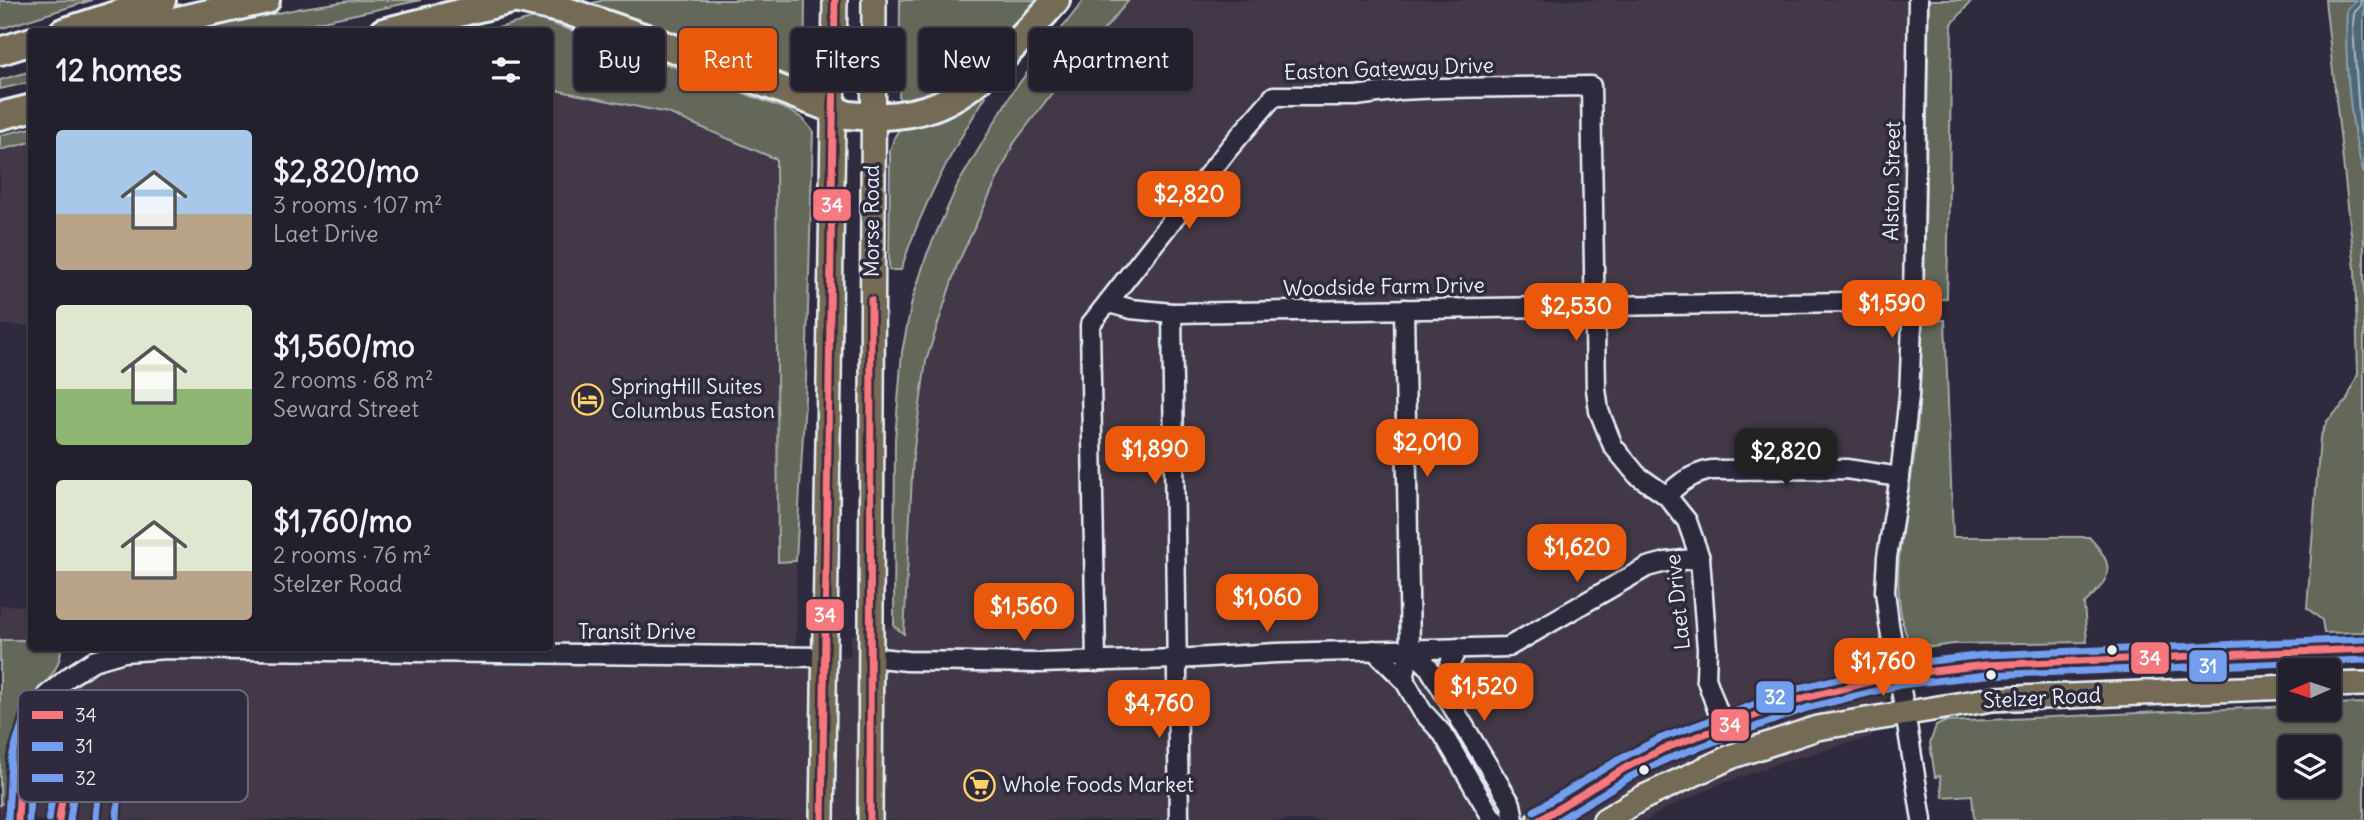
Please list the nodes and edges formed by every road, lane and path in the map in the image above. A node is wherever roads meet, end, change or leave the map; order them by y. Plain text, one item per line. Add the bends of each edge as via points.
1 (162, 0) edge
2 (266, 0) edge
3 (512, 0) edge
4 (519, 0) edge
5 (835, 0) edge
6 (874, 0) edge
7 (1056, 0) edge
8 (1918, 0) edge
9 (76, 28) edge
10 (144, 28) edge
11 (400, 28) edge
12 (28, 42) edge
13 (0, 51) edge
14 (1591, 86) joint
15 (28, 109) edge
16 (833, 109) junction
17 (872, 115) junction
18 (0, 116) edge
19 (1913, 301) junction
20 (1109, 303) junction
21 (1594, 306) junction
22 (1404, 309) junction
23 (1172, 313) junction
24 (1900, 477) junction
25 (1667, 496) junction
26 (1700, 558) junction
27 (1458, 648) junction
28 (1410, 649) junction
29 (2364, 649) edge
30 (1374, 650) junction
31 (138, 651) edge
32 (388, 651) edge
33 (824, 657) junction
34 (870, 657) junction
35 (1177, 659) junction
36 (1096, 662) junction
37 (1898, 675) junction
38 (1404, 680) junction
39 (2364, 684) edge
40 (2342, 685) edge
41 (2278, 688) edge
42 (53, 690) edge
43 (1450, 703) junction
44 (1905, 712) junction
45 (1723, 726) junction
46 (19, 802) edge
47 (18, 820) edge
48 (822, 820) edge
49 (870, 820) edge
50 (1179, 820) edge
51 (1496, 820) edge
52 (1514, 820) edge
53 (1539, 820) edge
54 (1605, 820) edge
55 (1922, 820) edge

1 - 9 highway
2 - 10 highway
3 - 11 highway
4 - 16 highway via 646,38
5 - 16 main road, Morse Road
6 - 17 main road, Morse Road
7 - 17 highway via 988,73 955,98 922,111
8 - 19 street, Alston Street
12 - 13 highway
14 - 20 street, Easton Gateway Drive via 1274,96
14 - 21 street, Laet Drive
15 - 18 highway
16 - 17 highway via 848,115
16 - 33 main road, Morse Road
17 - 34 main road, Morse Road
19 - 21 street, Woodside Farm Drive
19 - 24 street, Alston Street
20 - 23 street, Woodside Farm Drive
20 - 36 street, Easton Gateway Drive via 1090,326
21 - 22 street, Woodside Farm Drive
21 - 25 street, Laet Drive via 1599,411 1613,446 1637,475
22 - 23 street, Woodside Farm Drive
22 - 28 street
23 - 35 street
24 - 25 street via 1846,469 1711,470 1678,484
24 - 37 street, Alston Street via 1885,591
25 - 26 street, Laet Drive via 1687,521
26 - 27 street via 1647,567 1508,647
26 - 45 street, Laet Drive via 1706,678
27 - 28 street
27 - 43 street via 1448,664
28 - 30 street
28 - 38 street
28 - 43 street via 1427,666
29 - 37 main road, Stelzer Road via 1984,665
30 - 35 street
30 - 38 street
31 - 42 street, Transit Drive via 93,661
32 - 33 street, Transit Drive
33 - 48 main road, Morse Road
34 - 36 street
34 - 49 main road, Morse Road
35 - 36 street
35 - 50 street
37 - 44 street, Alston Street
37 - 45 main road, Stelzer Road via 1804,698
38 - 51 street
39 - 40 main road
41 - 44 main road, Stelzer Road via 1993,699
43 - 52 street via 1511,804
44 - 54 main road, Stelzer Road via 1817,728 1733,756
44 - 55 street, Alston Street
45 - 53 main road, Stelzer Road via 1625,768
46 - 47 street, Transit Drive

